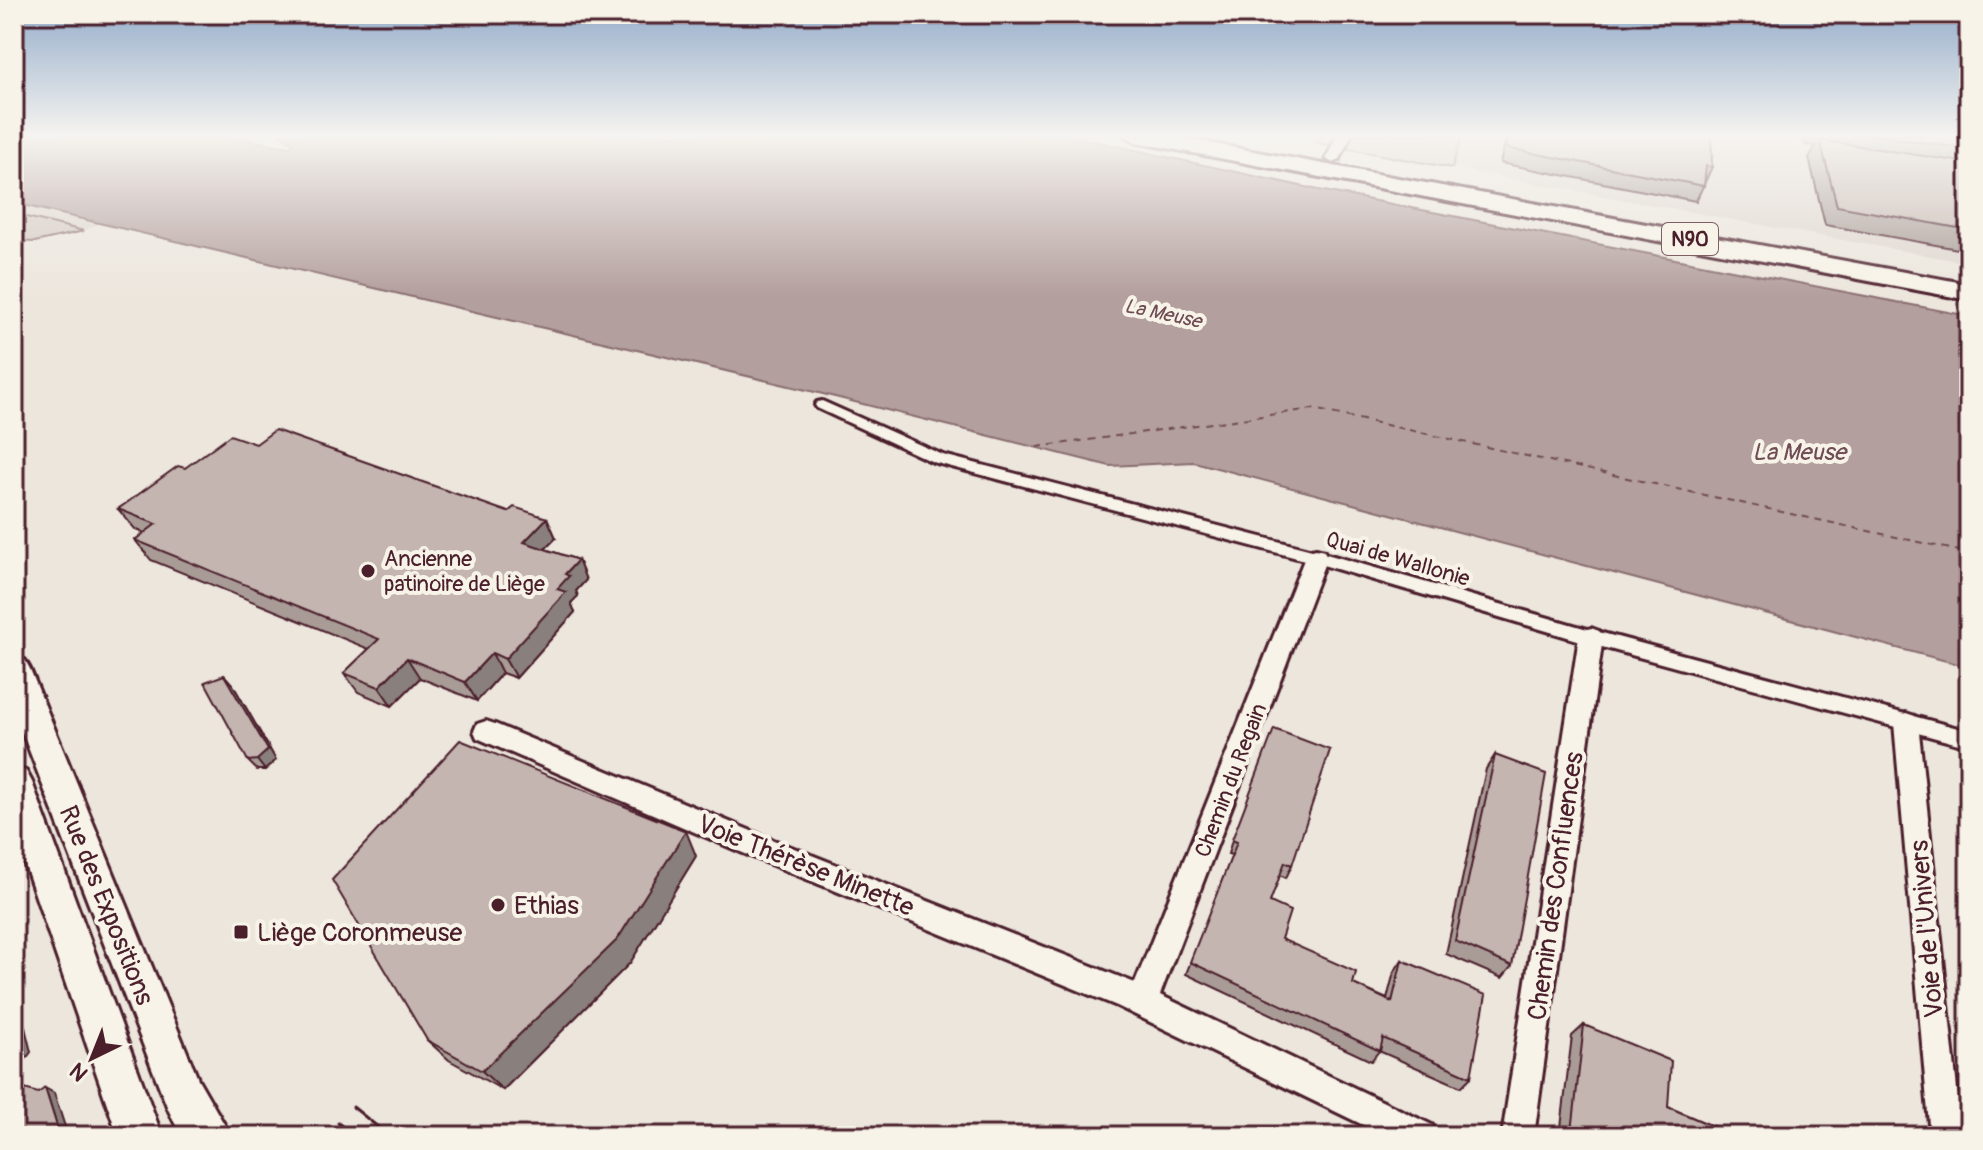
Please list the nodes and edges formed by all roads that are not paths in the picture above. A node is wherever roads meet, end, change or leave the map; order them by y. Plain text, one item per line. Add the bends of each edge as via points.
1 (1419, 189) edge
2 (1490, 189) edge
3 (1969, 278) edge
4 (1969, 292) edge
5 (822, 405) dead end
6 (1316, 557) junction
7 (1591, 637) junction
8 (14, 669) edge
9 (1906, 723) junction
10 (486, 731) dead end
11 (1969, 739) edge
12 (14, 782) edge
13 (1135, 999) junction
14 (140, 1136) edge
15 (209, 1136) edge
16 (1421, 1136) edge
17 (1518, 1136) edge
18 (1946, 1136) edge

1 - 4 main road, N90
2 - 3 main road, N90
5 - 6 street, Quai de Wallonie via 938,459
6 - 7 street, Quai de Wallonie
6 - 13 street, Chemin du Regain
7 - 9 street, Quai de Wallonie
7 - 17 street, Chemin des Confluences
8 - 15 main road, Rue des Expositions via 183,1094
9 - 11 street, Quai de Wallonie
9 - 18 street, Voie de l'Univers
10 - 13 street, Voie Thérèse Minette
12 - 14 main road, Rue des Expositions
13 - 16 street, Voie Thérèse Minette

